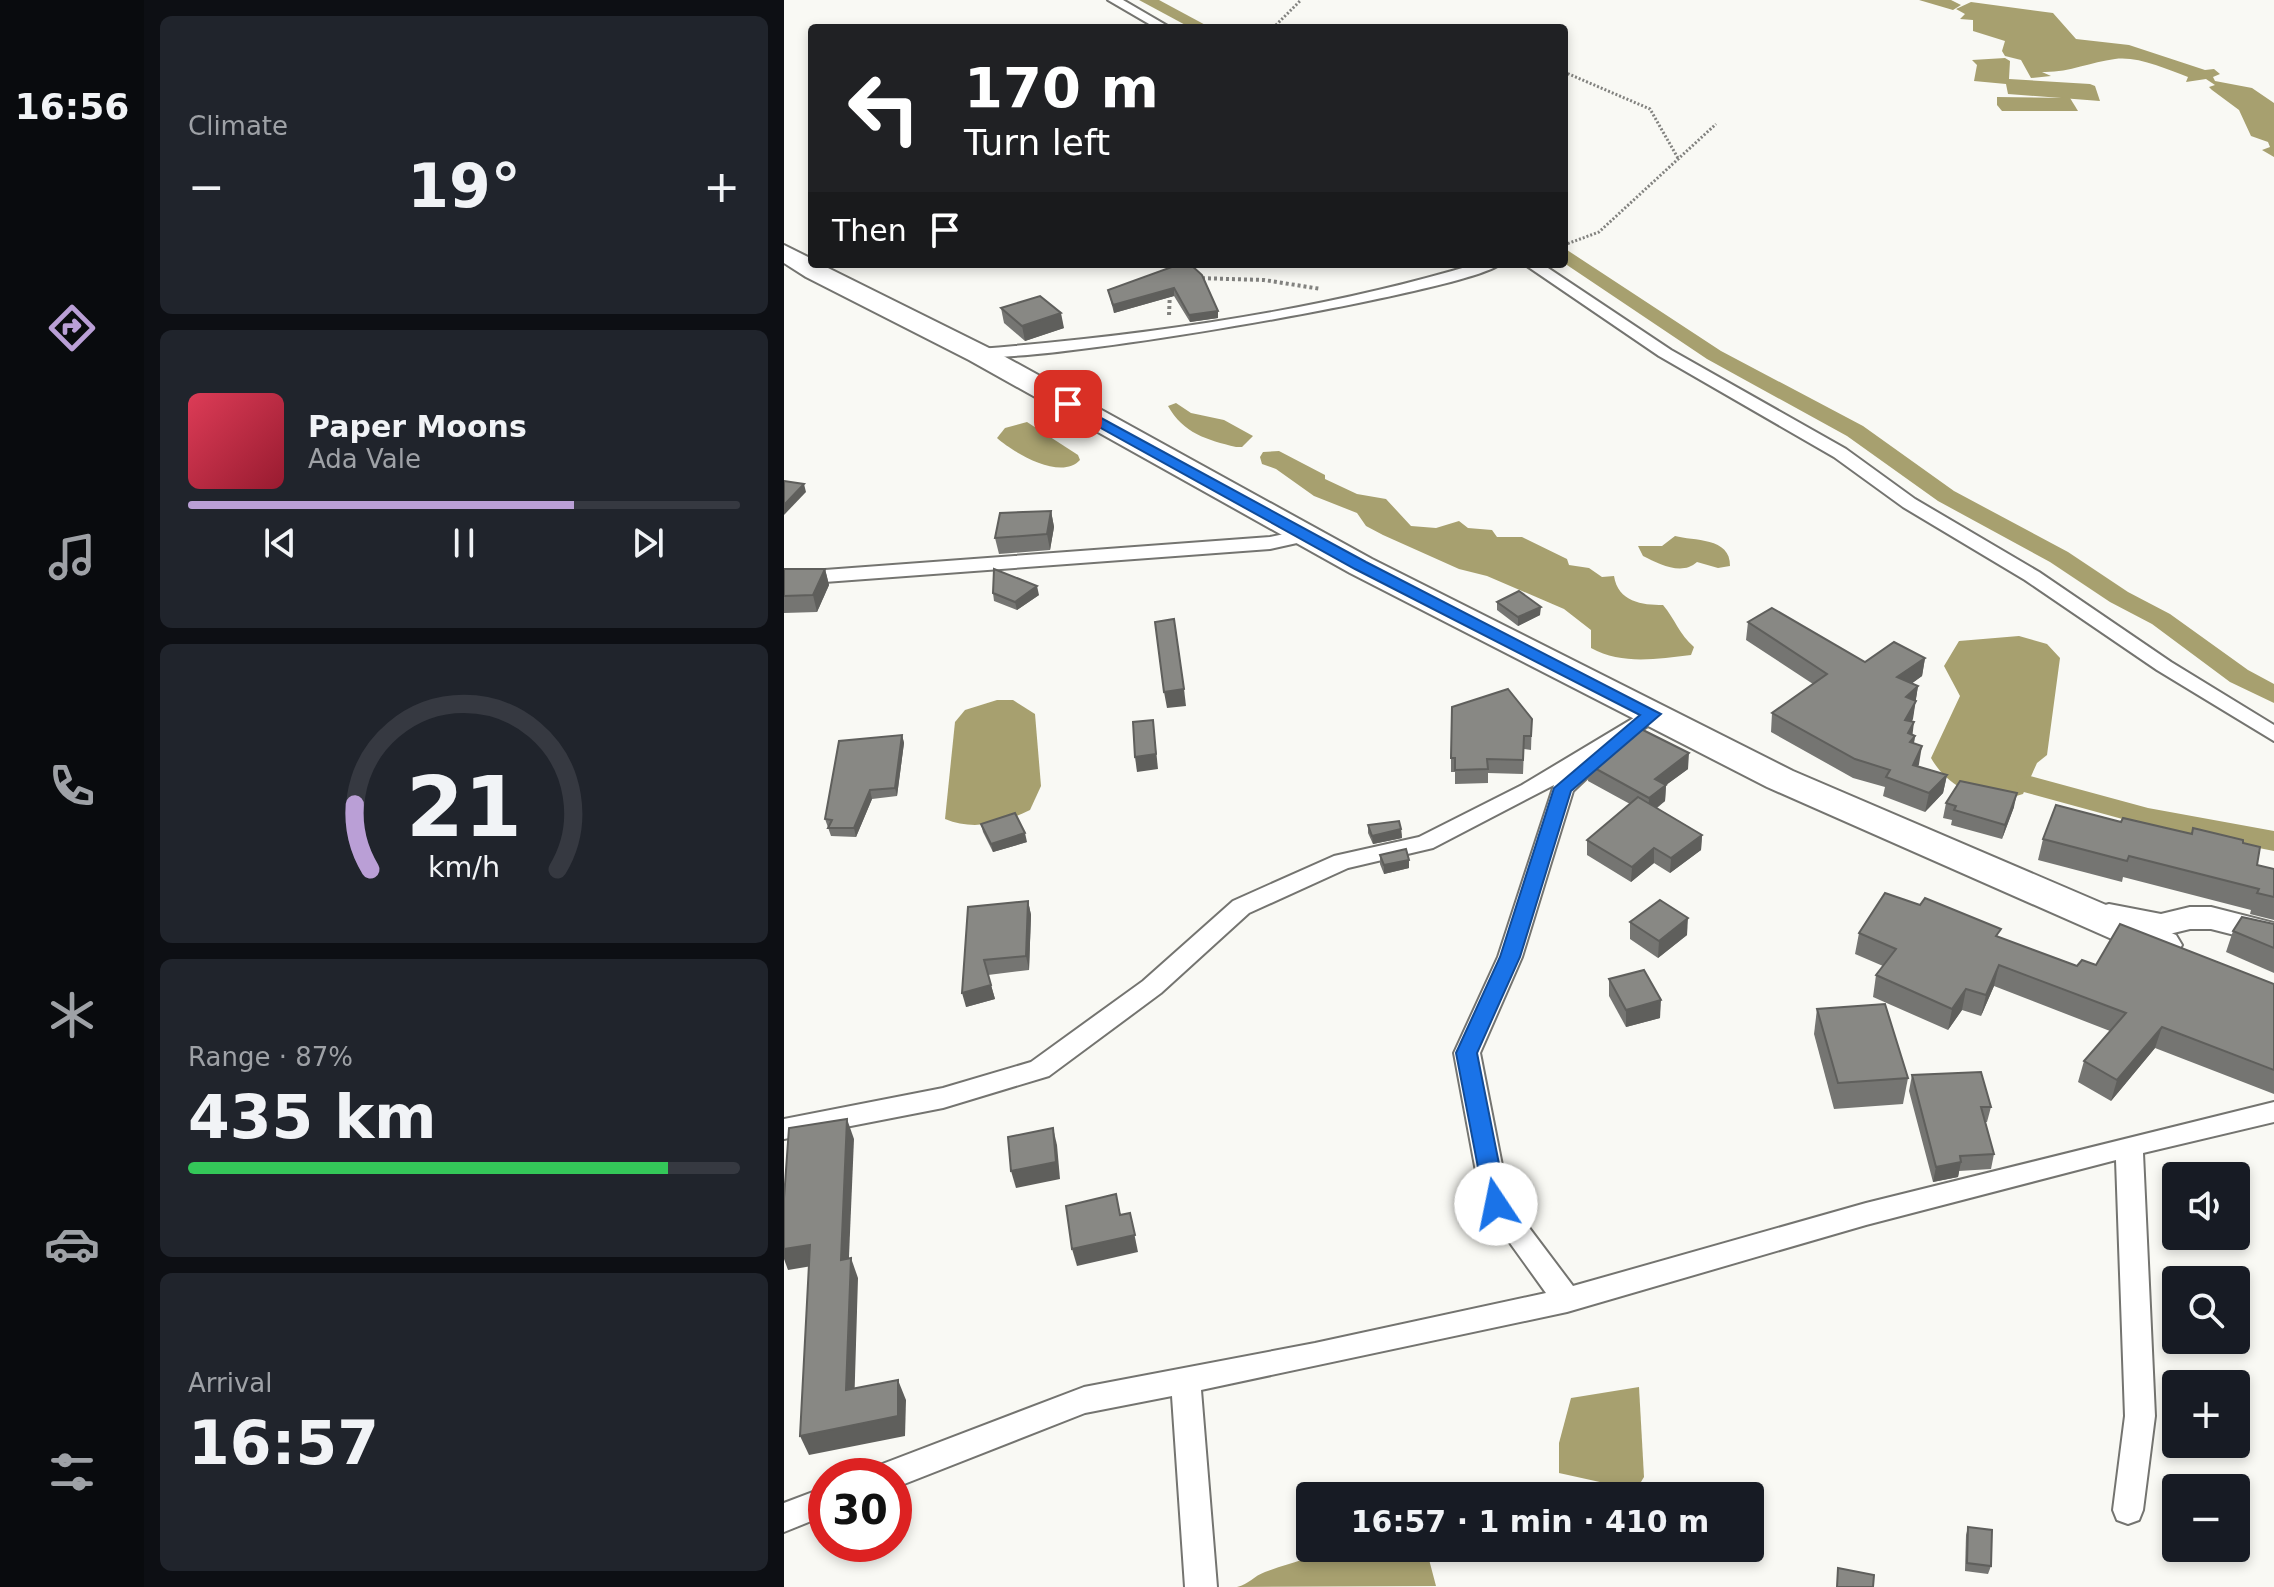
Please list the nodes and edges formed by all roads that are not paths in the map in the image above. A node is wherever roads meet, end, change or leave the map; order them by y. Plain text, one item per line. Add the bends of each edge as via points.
1 (1114, 0) edge
2 (1158, 24) edge
3 (784, 252) edge
4 (808, 267) edge
5 (809, 268) edge
6 (1476, 268) edge
7 (1538, 268) edge
8 (979, 354) junction
9 (1308, 535) junction
10 (784, 579) edge
11 (1652, 714) junction
12 (2274, 734) edge
13 (2075, 909) junction
14 (2274, 934) edge
15 (2189, 956) edge
16 (2274, 1112) edge
17 (784, 1129) edge
18 (2129, 1146) junction
19 (1567, 1300) junction
20 (1186, 1380) junction
21 (912, 1467) edge
22 (808, 1508) edge
23 (2128, 1510) dead end
24 (784, 1518) edge
25 (1201, 1587) edge

1 - 2 street
3 - 4 highway
5 - 8 highway
6 - 8 street via 1358,298 1132,340
7 - 12 street via 1665,353 1840,453 1909,503 2032,576
8 - 9 highway
9 - 10 street via 1270,543
9 - 11 highway
11 - 13 highway via 1780,779
11 - 17 street via 1530,790 1425,843 1342,862 1241,907 1152,987 1040,1069 943,1098
11 - 19 street via 1563,788 1510,957 1467,1053 1496,1204
13 - 14 main road via 2161,925 2211,918
13 - 15 highway
16 - 18 street
18 - 19 street
18 - 23 street via 2140,1416
19 - 20 street
20 - 21 street via 1084,1400
20 - 25 street
22 - 24 street

